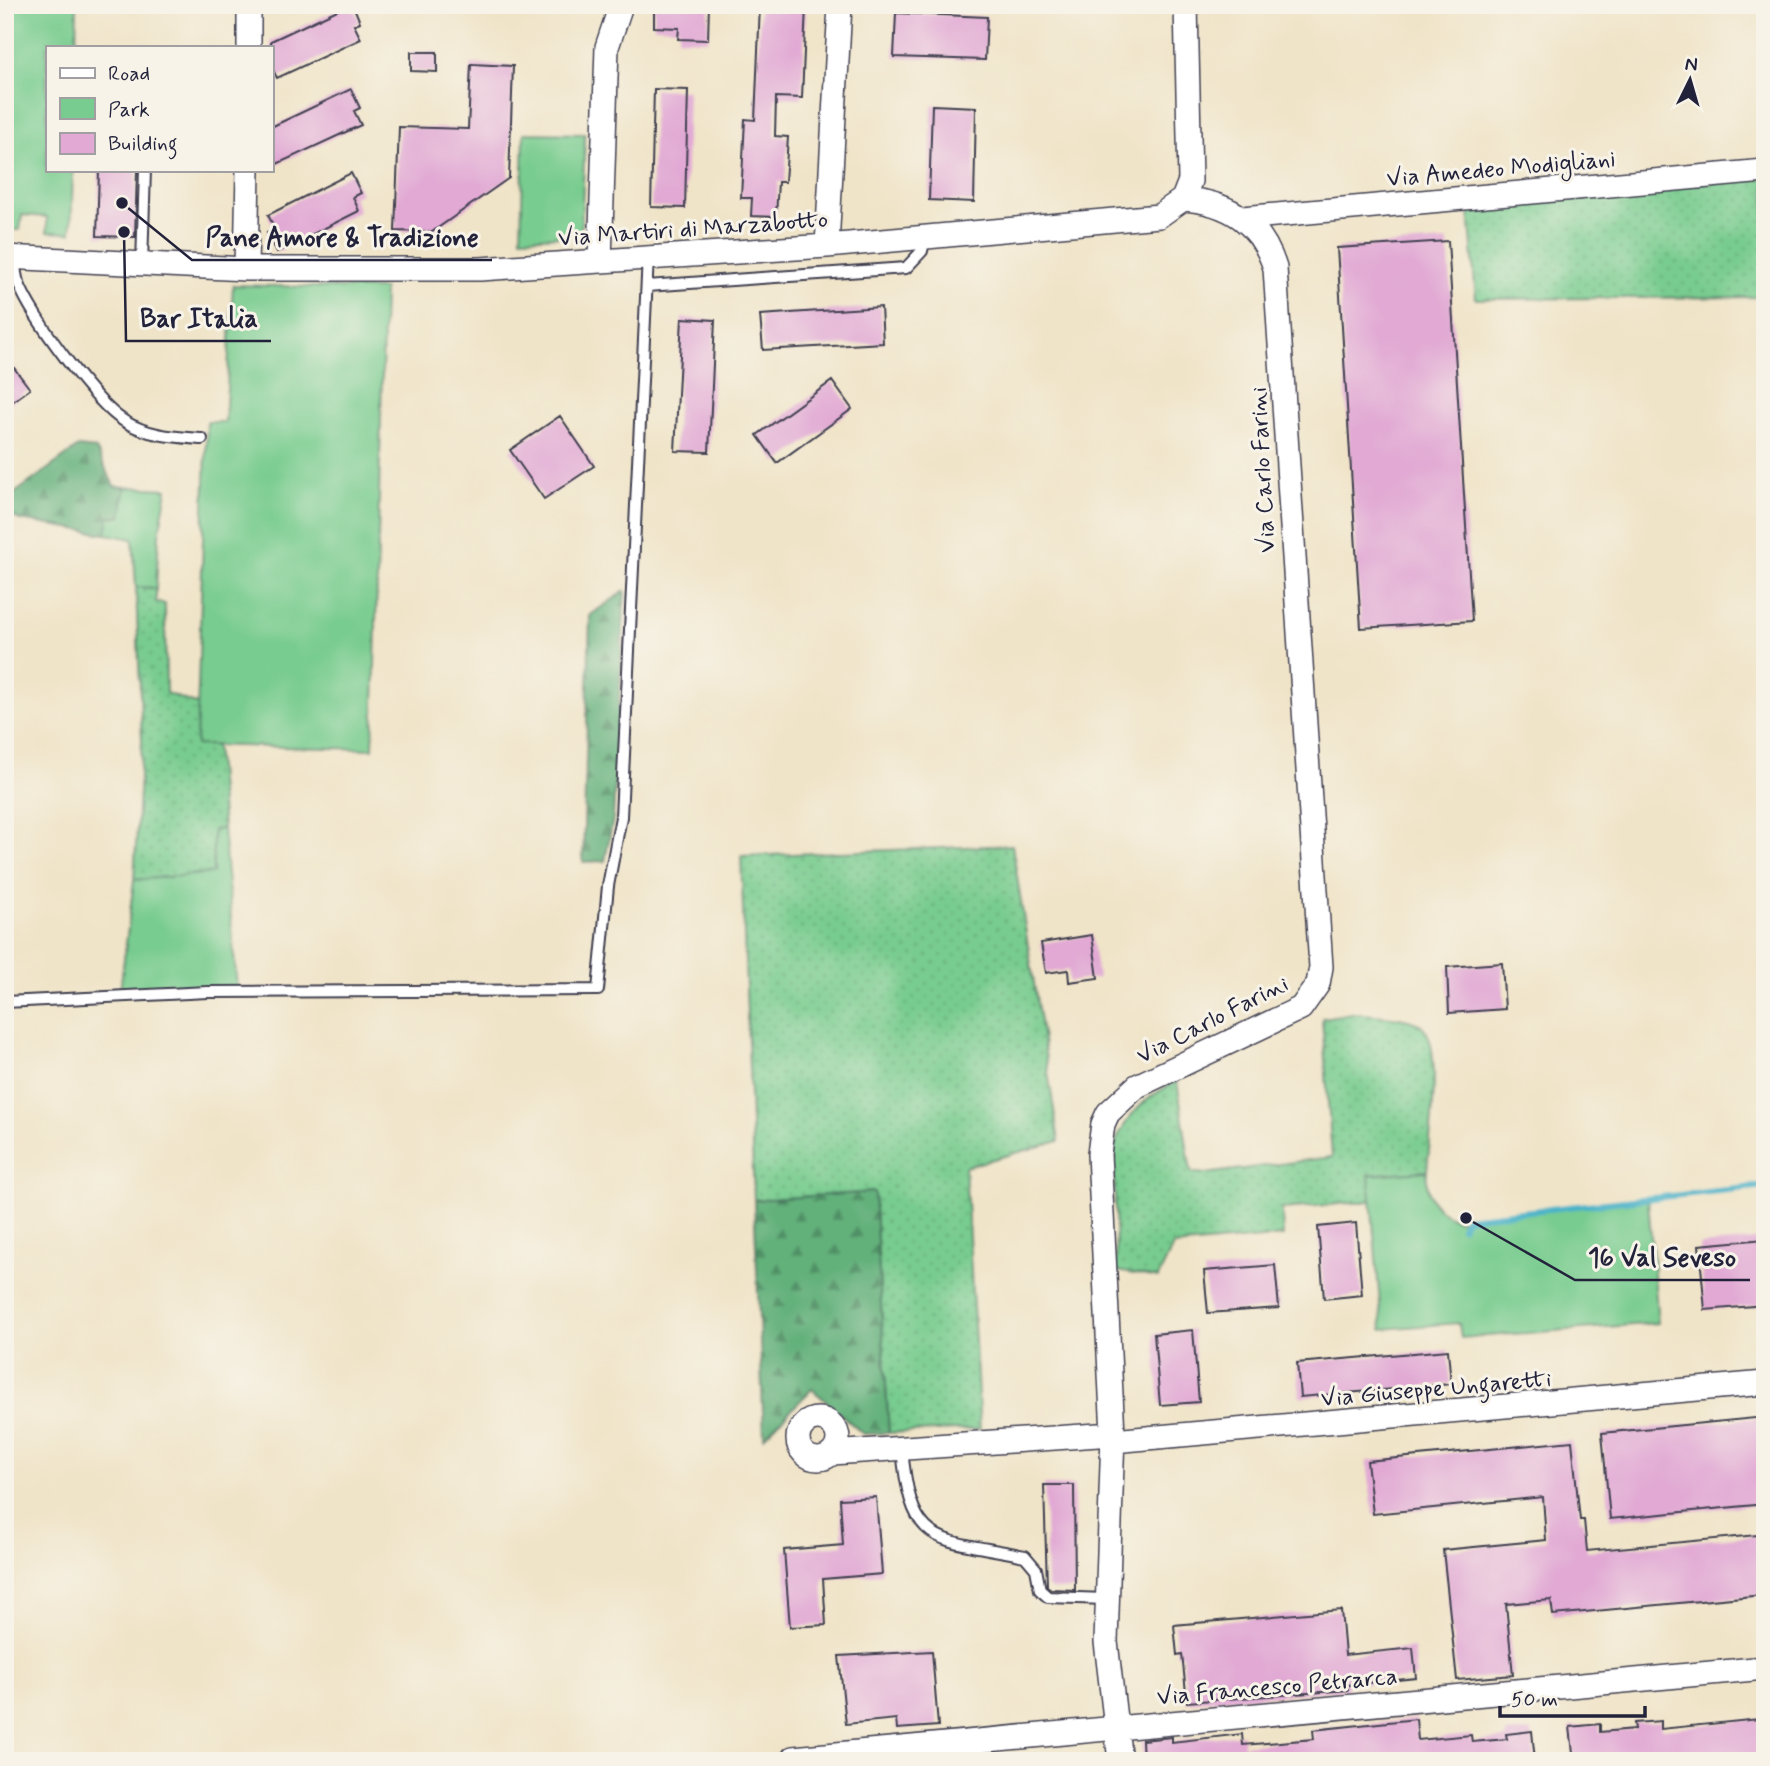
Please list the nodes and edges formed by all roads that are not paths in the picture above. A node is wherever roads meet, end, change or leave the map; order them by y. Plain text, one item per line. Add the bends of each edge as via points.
1 (249, 5) edge
2 (621, 5) edge
3 (840, 5) edge
4 (1186, 5) edge
5 (249, 46) edge
6 (145, 172) edge
7 (248, 172) edge
8 (1765, 172) edge
9 (1183, 199) junction
10 (1243, 218) junction
11 (925, 237) junction
12 (827, 246) junction
13 (648, 256) junction
14 (10, 258) edge
15 (600, 260) junction
16 (142, 264) junction
17 (246, 269) junction
18 (647, 286) junction
19 (202, 439) dead end
20 (5, 1002) edge
21 (1765, 1383) edge
22 (1113, 1437) junction
23 (834, 1442) dead end
24 (902, 1448) junction
25 (1106, 1598) junction
26 (1765, 1668) edge
27 (1116, 1726) junction
28 (793, 1758) dead end
29 (1119, 1761) edge

1 - 5 street
2 - 15 street via 607,47
3 - 12 street
4 - 9 street via 1192,164
6 - 16 lane
7 - 17 street
8 - 10 street, Via Amedeo Modigliani
9 - 10 street, Via Carlo Farini via 1217,203
9 - 11 street, Via Martiri di Marzabotto via 1170,211 1141,219
10 - 22 street, Via Carlo Farini via 1270,253 1277,285 1321,967 1318,984 1301,1009 1137,1086 1114,1105 1103,1124 1100,1205
11 - 12 street, Via Martiri di Marzabotto
11 - 18 lane via 922,251 906,268
12 - 13 street, Via Martiri di Marzabotto
13 - 15 street, Via Martiri di Marzabotto
13 - 18 lane
14 - 16 street, Via Martiri di Marzabotto
14 - 19 lane via 26,298 100,401 143,431
15 - 17 street, Via Martiri di Marzabotto via 409,271
16 - 17 street, Via Martiri di Marzabotto
18 - 20 lane via 621,817 608,886 598,990 208,992
21 - 22 street, Via Giuseppe Ungaretti
22 - 24 street, Via Giuseppe Ungaretti
22 - 25 street, Via Carlo Farini
23 - 24 street, Via Giuseppe Ungaretti via 877,1450
24 - 25 lane via 907,1492 915,1514 931,1534 959,1545 1025,1556 1036,1569 1040,1590 1048,1597
25 - 27 street, Via Carlo Farini
26 - 27 street, Via Francesco Petrarca
27 - 28 street, Via Francesco Petrarca
27 - 29 street, Via Carlo Farini

